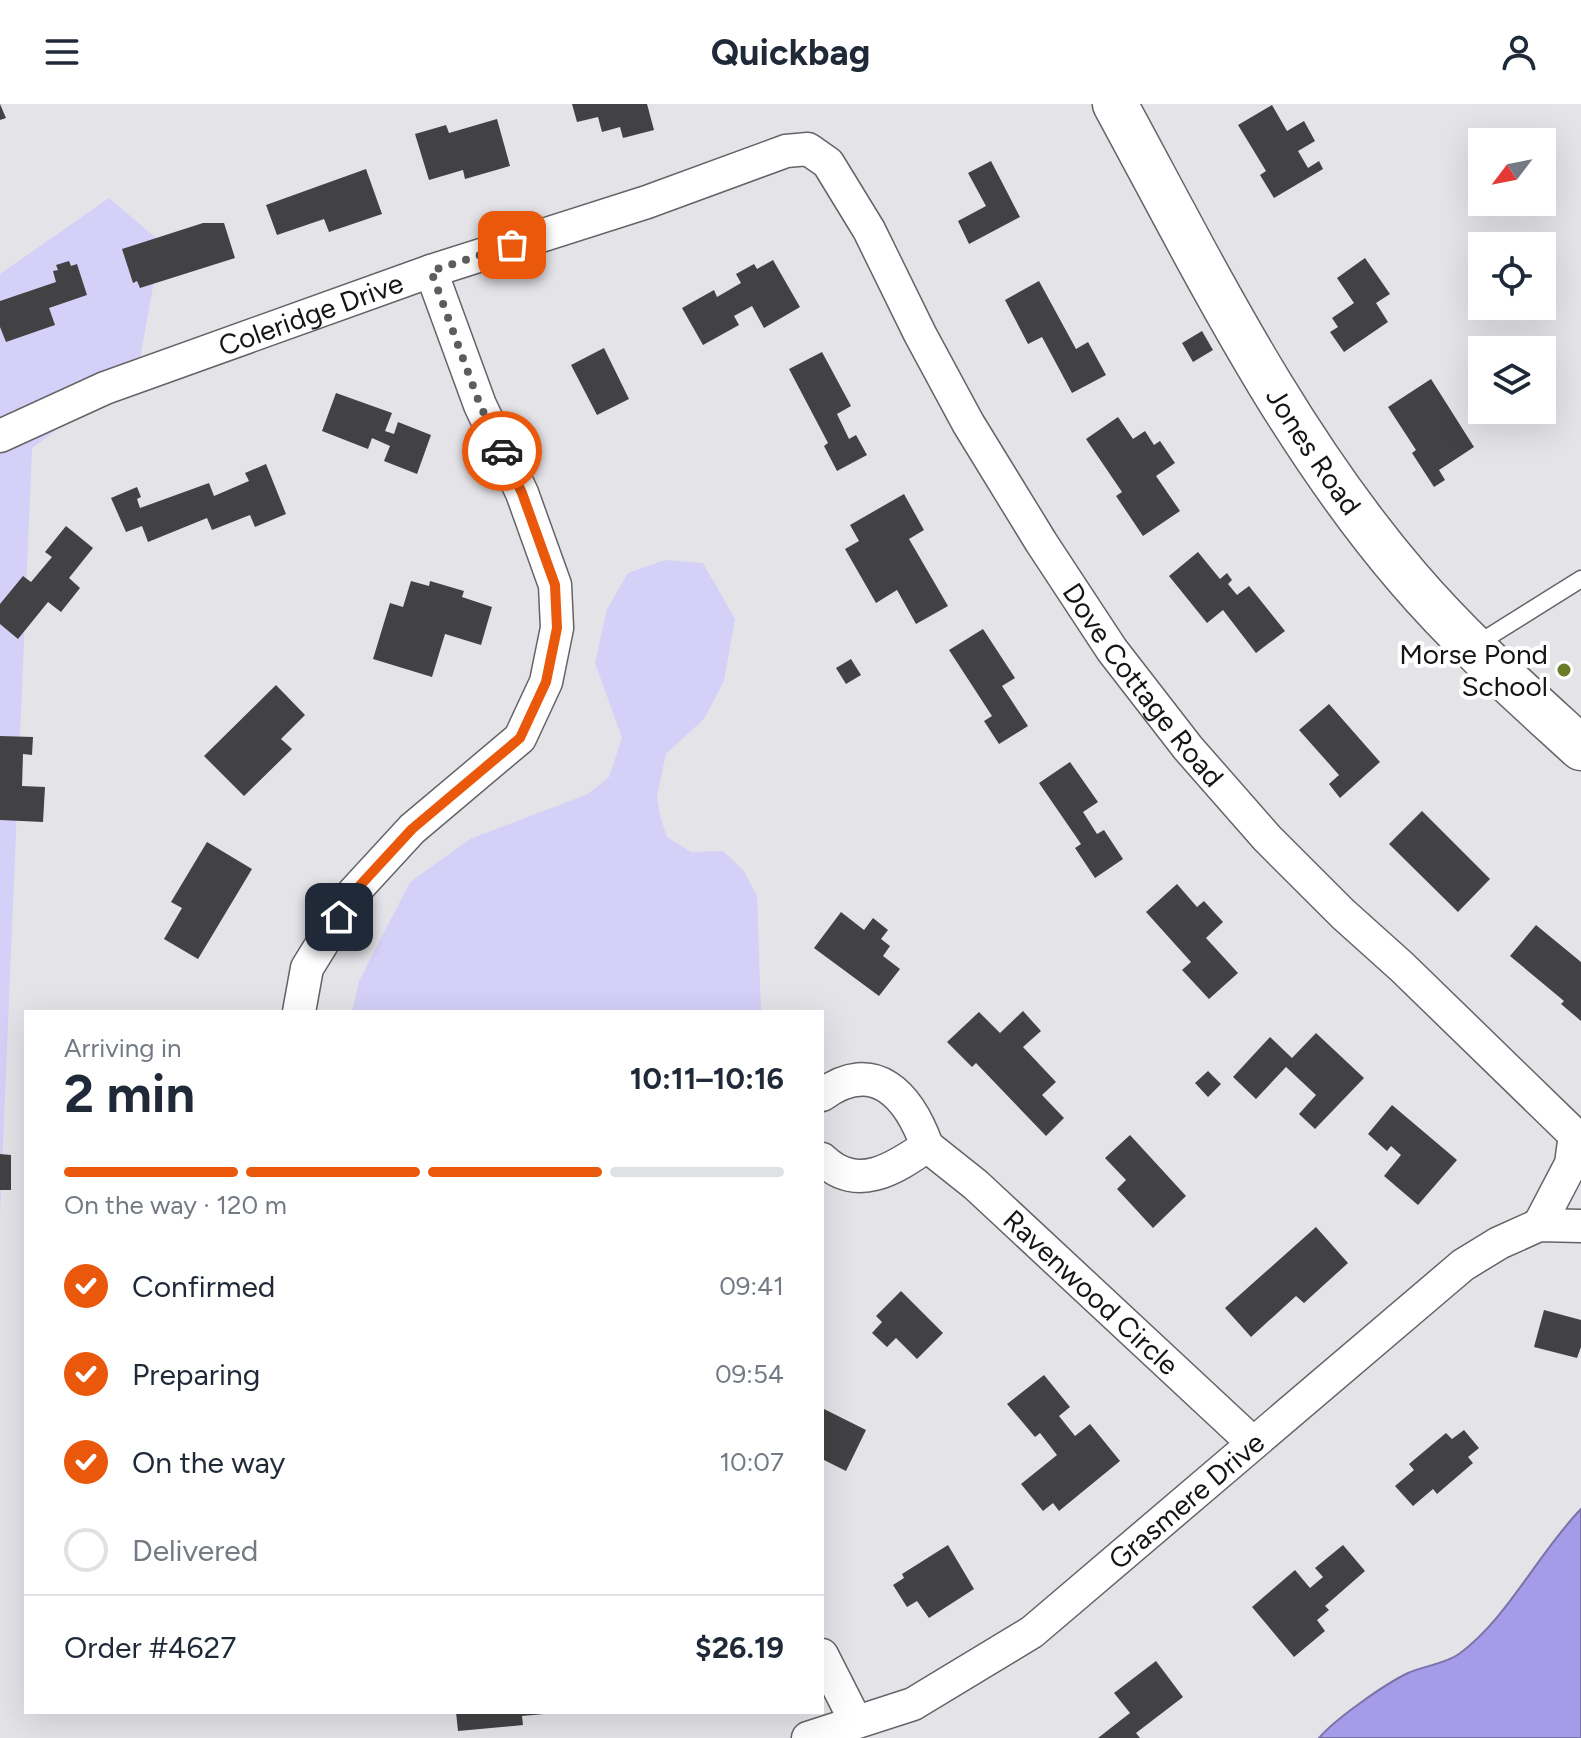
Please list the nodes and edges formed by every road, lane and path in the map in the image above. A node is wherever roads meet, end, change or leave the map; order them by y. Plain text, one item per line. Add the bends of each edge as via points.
1 (1115, 104) edge
2 (808, 149) joint
3 (431, 271) junction
4 (0, 436) edge
5 (1581, 579) edge
6 (1471, 648) junction
7 (1581, 748) edge
8 (299, 1010) edge
9 (824, 1094) edge
10 (1578, 1137) edge
11 (927, 1146) junction
12 (824, 1161) edge
13 (1539, 1225) junction
14 (1581, 1226) edge
15 (1253, 1443) junction
16 (824, 1659) edge
17 (856, 1722) junction
18 (808, 1738) edge

1 - 6 main road, Jones Road via 1294,425 1407,577
2 - 3 street, Coleridge Drive via 786,151
2 - 10 street, Dove Cottage Road via 828,163 869,230 968,423 1112,650 1267,838
3 - 4 street, Coleridge Drive via 105,388
3 - 8 street via 480,405 532,519 555,585 557,628 546,682 520,738 412,829 354,892 307,968
5 - 6 lane
6 - 7 main road, Jones Road
9 - 11 street, Ravenwood Circle via 848,1081 875,1080 899,1093 919,1122
10 - 13 street via 1571,1164
11 - 12 street via 875,1176 849,1176
11 - 15 street, Ravenwood Circle via 976,1185
13 - 14 street, Grasmere Drive
13 - 15 street, Grasmere Drive via 1463,1265
15 - 17 street, Grasmere Drive via 1032,1632 913,1704
16 - 17 street
17 - 18 street, Grasmere Drive

